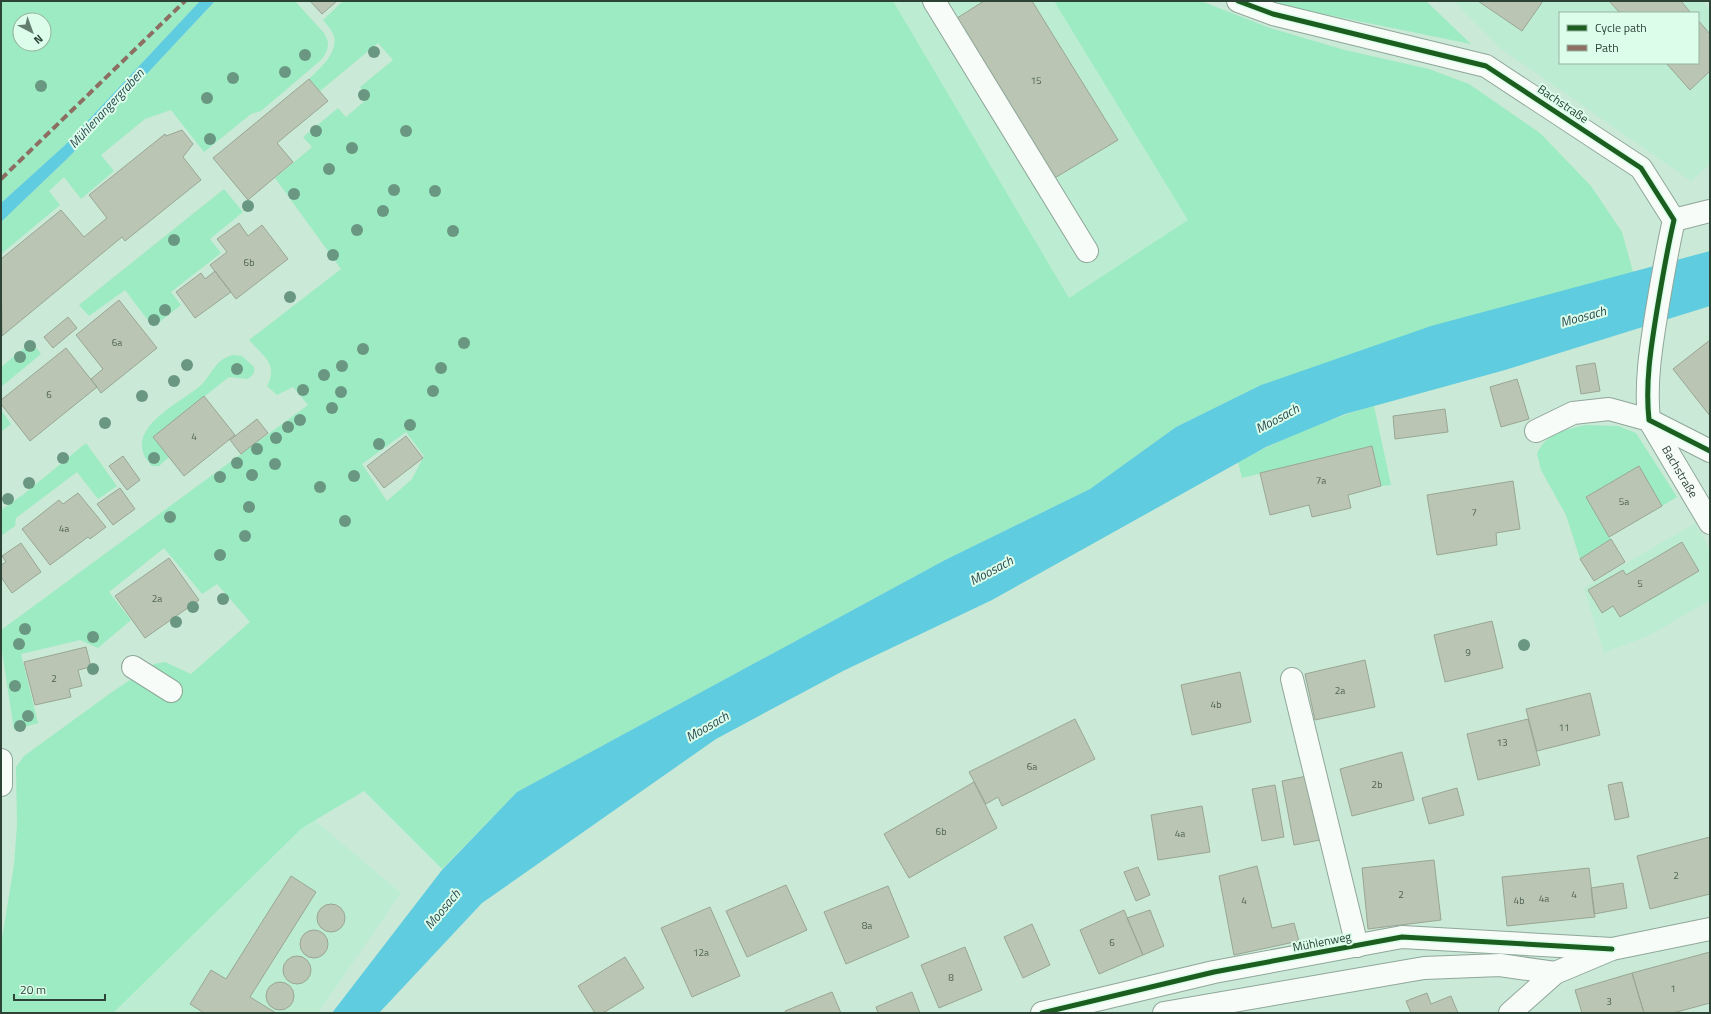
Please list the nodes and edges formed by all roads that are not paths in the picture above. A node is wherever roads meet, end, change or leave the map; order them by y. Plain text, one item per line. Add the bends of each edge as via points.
1 (934, 1) edge
2 (1238, 1) edge
3 (1710, 211) edge
4 (1674, 220) junction
5 (1087, 251) dead end
6 (1649, 420) junction
7 (1536, 431) dead end
8 (1710, 451) edge
9 (1710, 522) edge
10 (133, 667) dead end
11 (1292, 679) dead end
12 (171, 691) dead end
13 (1, 760) edge
14 (1, 785) edge
15 (1710, 930) edge
16 (1357, 946) junction
17 (1612, 949) junction
18 (1555, 973) junction
19 (1042, 1013) edge
20 (1164, 1013) edge
21 (1510, 1013) edge

1 - 5 street
2 - 4 street, Bachstraße via 1273,14 1486,66 1641,168
3 - 4 street
4 - 6 street via 1649,358 1646,398
6 - 7 street via 1609,409 1573,413
6 - 8 street
6 - 9 street, Bachstraße
10 - 12 street
11 - 16 street, Mühlenweg
13 - 14 street
15 - 17 street
16 - 17 street, Mühlenweg via 1402,937
16 - 19 street, Mühlenweg via 1214,972
17 - 18 street
18 - 20 street via 1500,965 1424,968
18 - 21 street

